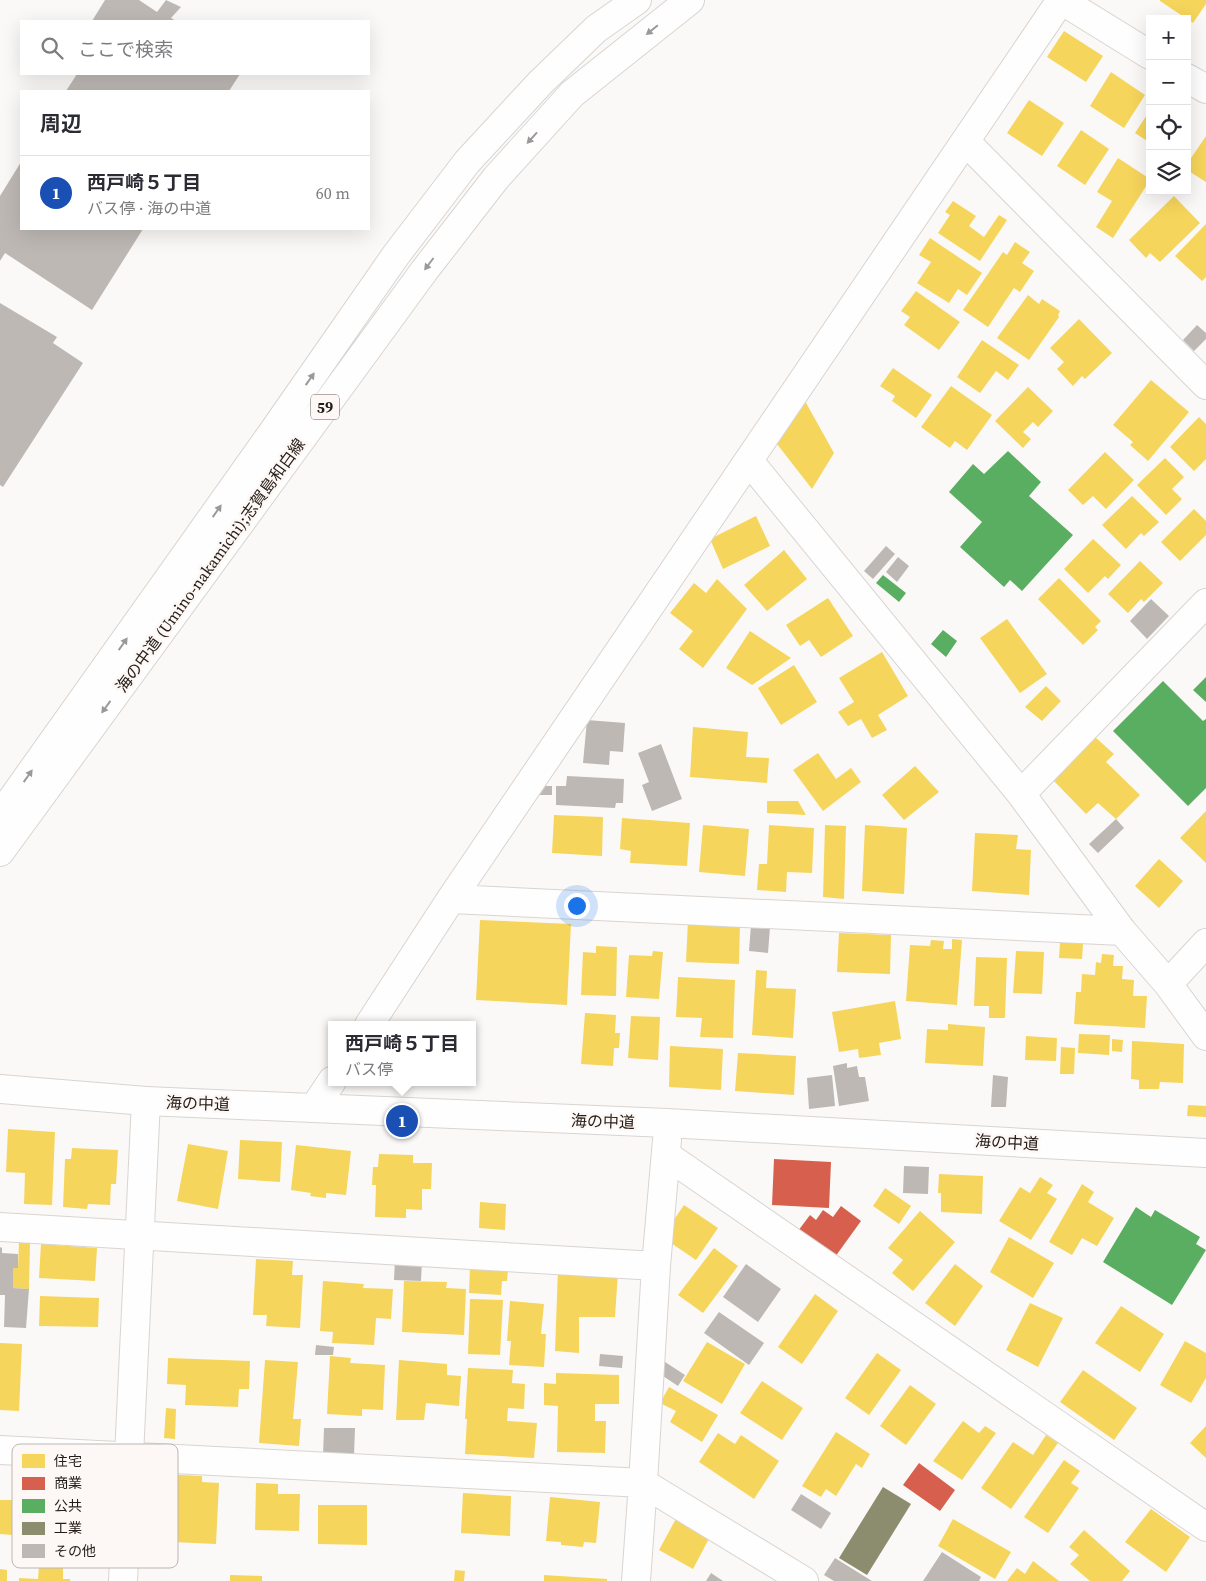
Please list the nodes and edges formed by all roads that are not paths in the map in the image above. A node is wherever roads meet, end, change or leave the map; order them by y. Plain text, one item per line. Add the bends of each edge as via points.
1 (637, 0) edge
2 (690, 0) edge
3 (1061, 0) edge
4 (1146, 53) edge
5 (1191, 80) edge
6 (1206, 89) edge
7 (966, 142) junction
8 (1206, 384) edge
9 (749, 461) junction
10 (1206, 603) edge
11 (1021, 794) junction
12 (0, 816) edge
13 (0, 852) edge
14 (451, 899) junction
15 (1122, 932) junction
16 (1206, 943) edge
17 (1168, 984) junction
18 (372, 1021) edge
19 (1206, 1036) edge
20 (329, 1086) edge
21 (0, 1089) edge
22 (146, 1101) junction
23 (314, 1108) junction
24 (667, 1123) junction
25 (1206, 1153) edge
26 (666, 1155) junction
27 (0, 1227) edge
28 (139, 1234) junction
29 (656, 1266) junction
30 (130, 1444) edge
31 (178, 1459) edge
32 (643, 1483) junction
33 (1206, 1526) edge
34 (124, 1568) edge
35 (123, 1581) edge
36 (636, 1581) edge
37 (804, 1581) edge

12 -> 1 street, 海の中道 (Umino-nakamichi);志賀島和白線 / 59 via 396,255 467,162 540,83 596,29
2 -> 13 street, 海の中道 (Umino-nakamichi);志賀島和白線 / 59 via 572,94 496,178 424,271
3 - 4 street
3 - 7 street
5 - 6 street
7 - 8 street
7 - 9 street
9 - 11 street
9 - 14 street
10 - 11 street
11 - 15 street
14 - 15 street
14 - 18 street
15 - 17 street
16 - 17 street
17 - 19 street
20 - 23 street
21 - 22 street, 海の中道
22 - 23 street, 海の中道
22 - 28 street
23 - 24 street, 海の中道
24 - 25 street, 海の中道
24 - 26 street
26 - 29 street
26 - 33 street
27 - 28 street
28 - 29 street
28 - 30 street
29 - 32 street
31 - 32 street
32 - 36 street
32 - 37 street
34 - 35 street

